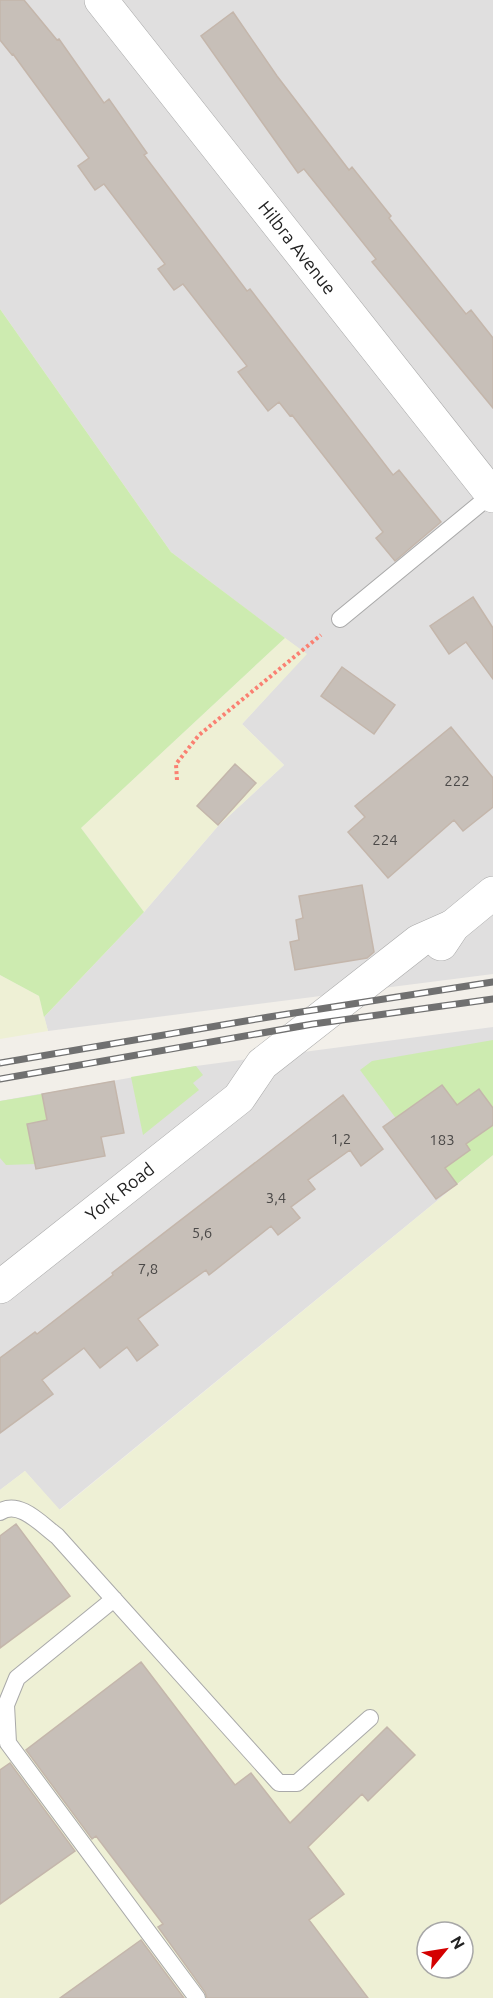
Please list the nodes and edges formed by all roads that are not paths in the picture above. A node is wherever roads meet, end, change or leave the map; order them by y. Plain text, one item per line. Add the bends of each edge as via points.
1 (101, 0) edge
2 (493, 495) edge
3 (340, 619) road end
4 (493, 893) edge
5 (0, 1287) edge
6 (0, 1512) edge
7 (114, 1599) junction
8 (370, 1718) dead end
9 (197, 1998) edge

1 - 2 street, Hilbra Avenue
2 - 3 lane
4 - 5 street, York Road via 453,927 420,941 262,1064 239,1098
6 - 7 lane via 22,1509 57,1536
7 - 8 lane via 279,1783 297,1783
7 - 9 lane via 18,1678 6,1705 8,1743

